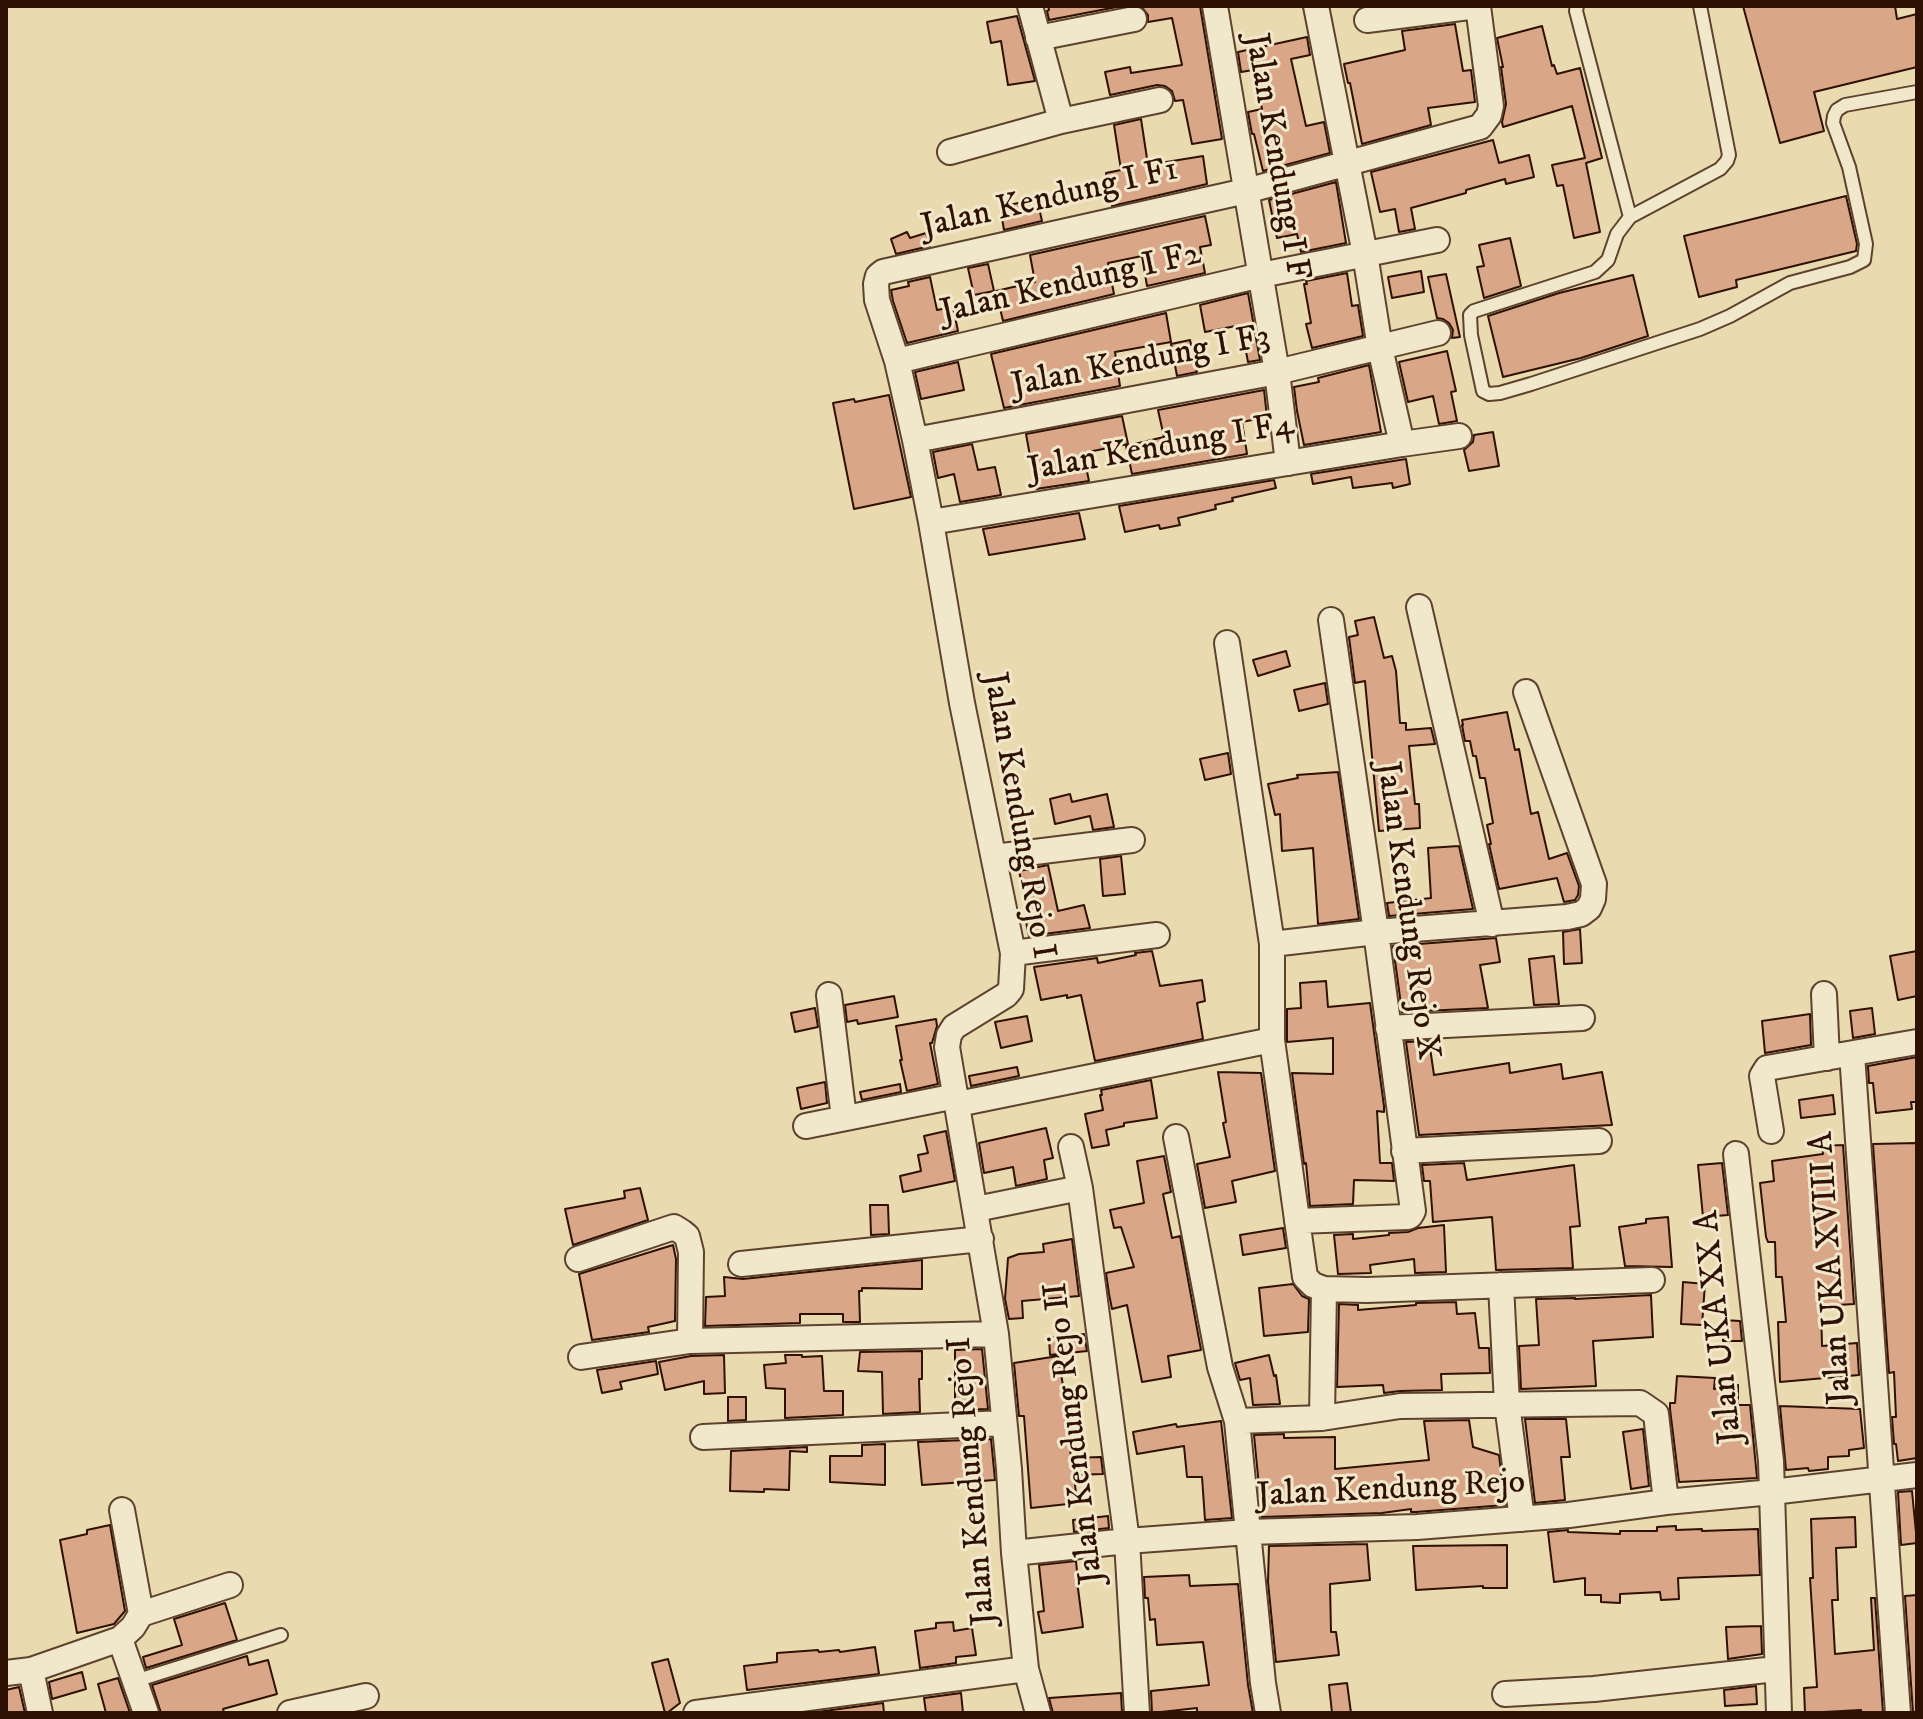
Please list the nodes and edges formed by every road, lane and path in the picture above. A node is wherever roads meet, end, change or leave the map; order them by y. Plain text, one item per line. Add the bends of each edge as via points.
1 (1030, 6) edge
2 (1215, 6) edge
3 (1316, 6) edge
4 (1478, 6) edge
5 (1577, 6) edge
6 (1700, 6) edge
7 (1134, 19) dead end
8 (1367, 20) dead end
9 (1038, 38) junction
10 (1917, 92) edge
11 (1160, 100) dead end
12 (1061, 121) junction
13 (950, 152) dead end
14 (1347, 163) junction
15 (1246, 191) junction
16 (1630, 217) junction
17 (1437, 240) dead end
18 (1365, 254) junction
19 (1261, 275) junction
20 (876, 284) joint
21 (1438, 333) dead end
22 (1380, 348) junction
23 (897, 361) junction
24 (1277, 372) junction
25 (1459, 436) dead end
26 (915, 440) junction
27 (1402, 444) junction
28 (1288, 463) junction
29 (931, 522) junction
30 (1419, 607) dead end
31 (1331, 620) dead end
32 (1227, 643) dead end
33 (1526, 692) dead end
34 (1132, 840) dead end
35 (994, 857) junction
36 (1492, 924) junction
37 (1376, 932) junction
38 (1157, 935) dead end
39 (1272, 944) junction
40 (1013, 953) junction
41 (1824, 994) dead end
42 (829, 995) dead end
43 (1582, 1018) dead end
44 (1388, 1028) junction
45 (1272, 1040) junction
46 (1917, 1042) edge
47 (1852, 1054) junction
48 (1827, 1058) junction
49 (957, 1100) junction
50 (844, 1118) junction
51 (806, 1126) dead end
52 (1771, 1131) dead end
53 (1176, 1137) dead end
54 (1599, 1141) dead end
55 (1071, 1147) dead end
56 (1404, 1151) junction
57 (1736, 1154) dead end
58 (1080, 1188) junction
59 (976, 1209) junction
60 (1297, 1221) junction
61 (981, 1239) junction
62 (578, 1259) dead end
63 (741, 1264) dead end
64 (1652, 1280) dead end
65 (1501, 1285) junction
66 (1324, 1289) junction
67 (996, 1334) junction
68 (690, 1341) junction
69 (581, 1357) dead end
70 (1507, 1404) junction
71 (1322, 1418) junction
72 (1237, 1421) junction
73 (1004, 1423) junction
74 (703, 1437) dead end
75 (1917, 1475) edge
76 (1882, 1478) junction
77 (1772, 1492) junction
78 (1666, 1502) junction
79 (122, 1510) dead end
80 (1522, 1519) junction
81 (1248, 1532) junction
82 (1127, 1541) junction
83 (1014, 1553) junction
84 (230, 1585) dead end
85 (141, 1614) junction
86 (281, 1635) dead end
87 (120, 1639) junction
88 (1026, 1669) junction
89 (1776, 1669) junction
90 (31, 1670) junction
91 (6, 1673) edge
92 (135, 1681) junction
93 (1505, 1694) dead end
94 (366, 1696) dead end
95 (726, 1712) edge
96 (40, 1713) edge
97 (146, 1713) edge
98 (290, 1713) edge
99 (696, 1713) edge
100 (1038, 1713) edge
101 (1137, 1713) edge
102 (1268, 1713) edge
103 (1779, 1713) edge
104 (1898, 1713) edge

1 - 9 street
2 - 15 street, Jalan Kendung I F
3 - 14 street
4 - 8 street
4 - 14 street, Jalan Kendung I F1 via 1491,106 1480,127
5 - 16 lane
6 - 16 lane via 1729,155 1720,169
7 - 9 street
9 - 12 street
10 - 16 lane via 1845,105 1834,116 1866,244 1864,260 1790,283 1700,329 1500,393 1483,391 1470,315 1595,272 1608,260
11 - 12 street
12 - 13 street
14 - 15 street, Jalan Kendung I F1
14 - 18 street
15 - 19 street, Jalan Kendung I F
15 - 20 street, Jalan Kendung I F1 via 883,272
17 - 18 street, Jalan Kendung I F2
18 - 19 street, Jalan Kendung I F2
18 - 22 street
19 - 23 street, Jalan Kendung I F2
19 - 24 street, Jalan Kendung I F
20 - 23 street, Jalan Kendung Rejo I
21 - 22 street, Jalan Kendung I F3
22 - 24 street, Jalan Kendung I F3
22 - 27 street
23 - 26 street, Jalan Kendung Rejo I
24 - 26 street, Jalan Kendung I F3
24 - 28 street, Jalan Kendung I F
25 - 27 street, Jalan Kendung I F4
26 - 29 street, Jalan Kendung Rejo I
27 - 28 street, Jalan Kendung I F4
28 - 29 street, Jalan Kendung I F4
29 - 35 street, Jalan Kendung Rejo I
30 - 36 street
31 - 37 street, Jalan Kendung Rejo X
32 - 39 street
33 - 36 street via 1594,884 1593,899 1581,914
34 - 35 street
35 - 40 street, Jalan Kendung Rejo I
36 - 37 street
37 - 39 street
37 - 44 street, Jalan Kendung Rejo X
38 - 40 street
39 - 45 street
40 - 49 street, Jalan Kendung Rejo I via 1011,989 949,1035
41 - 48 street
42 - 50 street
43 - 44 street
44 - 56 street, Jalan Kendung Rejo X
45 - 49 street
45 - 60 street
46 - 47 street
47 - 48 street
47 - 76 street, Jalan UKA XVIII A
48 - 52 street via 1764,1070
49 - 50 street
49 - 59 street, Jalan Kendung Rejo I
50 - 51 street
53 - 72 street via 1220,1367
54 - 56 street
55 - 58 street, Jalan Kendung Rejo II
56 - 60 street, Jalan Kendung Rejo X via 1410,1216
57 - 77 street, Jalan UKA XX A
58 - 59 street
58 - 82 street, Jalan Kendung Rejo II
59 - 61 street, Jalan Kendung Rejo I
60 - 66 street via 1305,1277
61 - 63 street
61 - 67 street, Jalan Kendung Rejo I
62 - 68 street via 674,1227 682,1232 691,1252
64 - 65 street
65 - 66 street
65 - 70 street
66 - 71 street
67 - 68 street
67 - 73 street, Jalan Kendung Rejo I
68 - 69 street
70 - 71 street via 1400,1406
70 - 78 street via 1645,1406 1656,1414
70 - 80 street
71 - 72 street
72 - 81 street
73 - 74 street
73 - 83 street, Jalan Kendung Rejo I
75 - 76 street, Jalan Kendung Rejo
76 - 77 street, Jalan Kendung Rejo
76 - 104 street, Jalan UKA XVIII A
77 - 78 street, Jalan Kendung Rejo
77 - 89 street, Jalan UKA XX A
78 - 80 street, Jalan Kendung Rejo
79 - 85 street
80 - 81 street, Jalan Kendung Rejo
81 - 82 street, Jalan Kendung Rejo
81 - 102 street
82 - 83 street, Jalan Kendung Rejo
82 - 101 street, Jalan Kendung Rejo II
83 - 88 street, Jalan Kendung Rejo I
84 - 85 street
85 - 87 street
86 - 92 lane
87 - 90 street
87 - 92 street
88 - 95 street
88 - 100 street, Jalan Kendung Rejo I
89 - 93 street
89 - 103 street, Jalan UKA XX A
90 - 91 street
90 - 96 street
92 - 97 street
94 - 98 street
95 - 99 street

